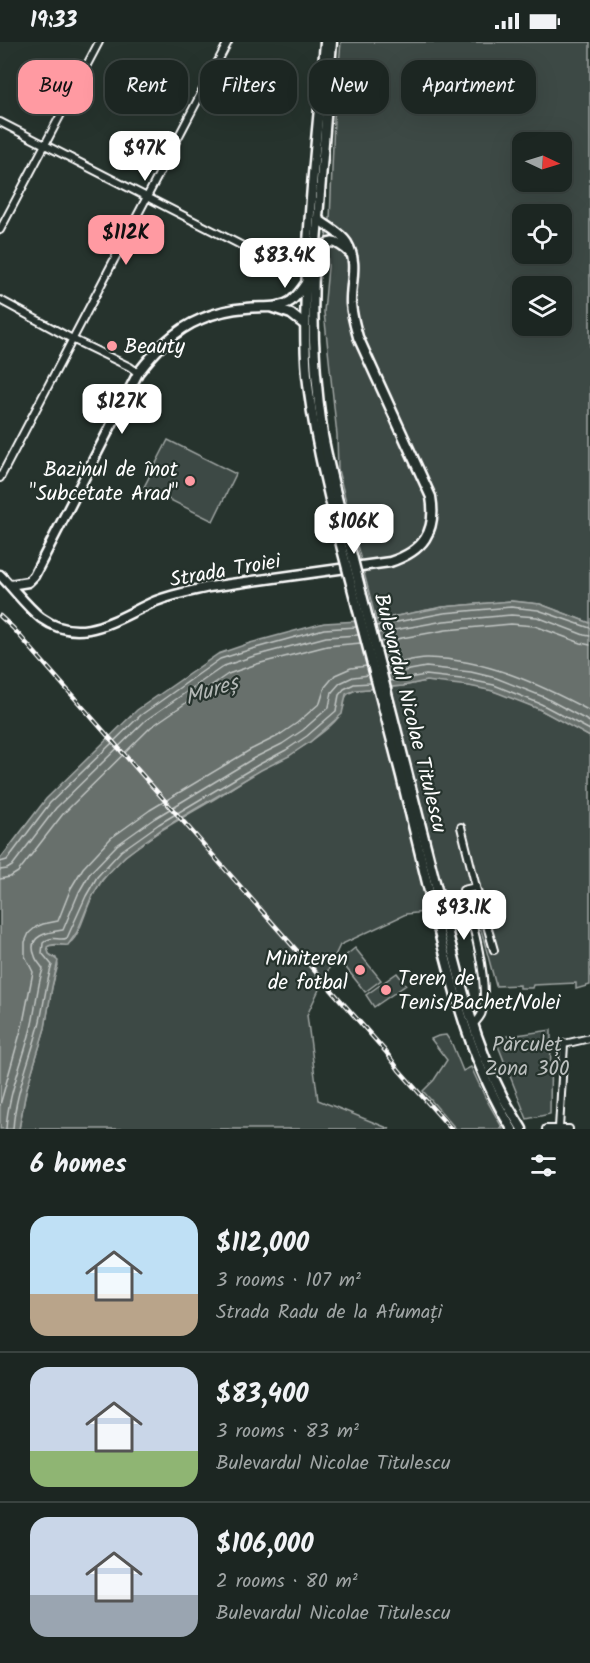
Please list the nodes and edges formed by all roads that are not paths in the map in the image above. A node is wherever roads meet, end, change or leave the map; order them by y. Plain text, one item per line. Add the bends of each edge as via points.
1 (99, 42) edge
2 (228, 42) edge
3 (325, 42) edge
4 (332, 42) edge
5 (0, 122) edge
6 (44, 145) junction
7 (148, 197) junction
8 (318, 219) junction
9 (0, 230) edge
10 (315, 255) junction
11 (352, 255) junction
12 (278, 264) dead end
13 (306, 282) junction
14 (0, 300) edge
15 (273, 307) junction
16 (305, 325) junction
17 (74, 340) junction
18 (138, 374) junction
19 (0, 478) edge
20 (346, 548) junction
21 (0, 575) edge
22 (10, 585) junction
23 (461, 827) dead end
24 (477, 887) junction
25 (440, 918) junction
26 (494, 950) dead end
27 (474, 1024) junction
28 (590, 1038) edge
29 (559, 1128) edge
30 (512, 1129) edge
31 (522, 1129) edge
32 (546, 1129) edge
33 (569, 1129) edge

1 - 6 street
2 - 7 street
3 - 13 main road, Bulevardul Nicolae Titulescu
4 - 8 main road, Bulevardul Nicolae Titulescu
5 - 6 street
6 - 7 street
6 - 9 street
7 - 12 street
7 - 17 street
8 - 10 main road, Bulevardul Nicolae Titulescu
8 - 11 main road via 346,242
10 - 11 main road via 332,241
10 - 20 main road, Bulevardul Nicolae Titulescu via 314,364
11 - 22 main road, Strada Troiei via 351,305 358,337 430,497 432,523 420,544 404,558 375,566 184,593 93,629 57,627 34,611
13 - 15 main road via 290,302
13 - 16 main road, Bulevardul Nicolae Titulescu
14 - 17 street
15 - 16 main road
15 - 18 main road via 229,311 193,323 160,346
16 - 20 main road, Bulevardul Nicolae Titulescu via 307,374 323,472
17 - 18 street
17 - 19 street
18 - 22 main road via 44,561 28,582
20 - 25 main road, Bulevardul Nicolae Titulescu, bridge
21 - 22 main road, Strada Troiei
23 - 24 street
24 - 26 street
24 - 27 street via 463,890 484,994 482,1014
25 - 27 main road, Bulevardul Nicolae Titulescu
25 - 30 main road, Bulevardul Nicolae Titulescu via 455,993 474,1052
27 - 31 main road, Bulevardul Nicolae Titulescu via 498,1085
28 - 29 street via 564,1044
29 - 32 street
29 - 33 street

